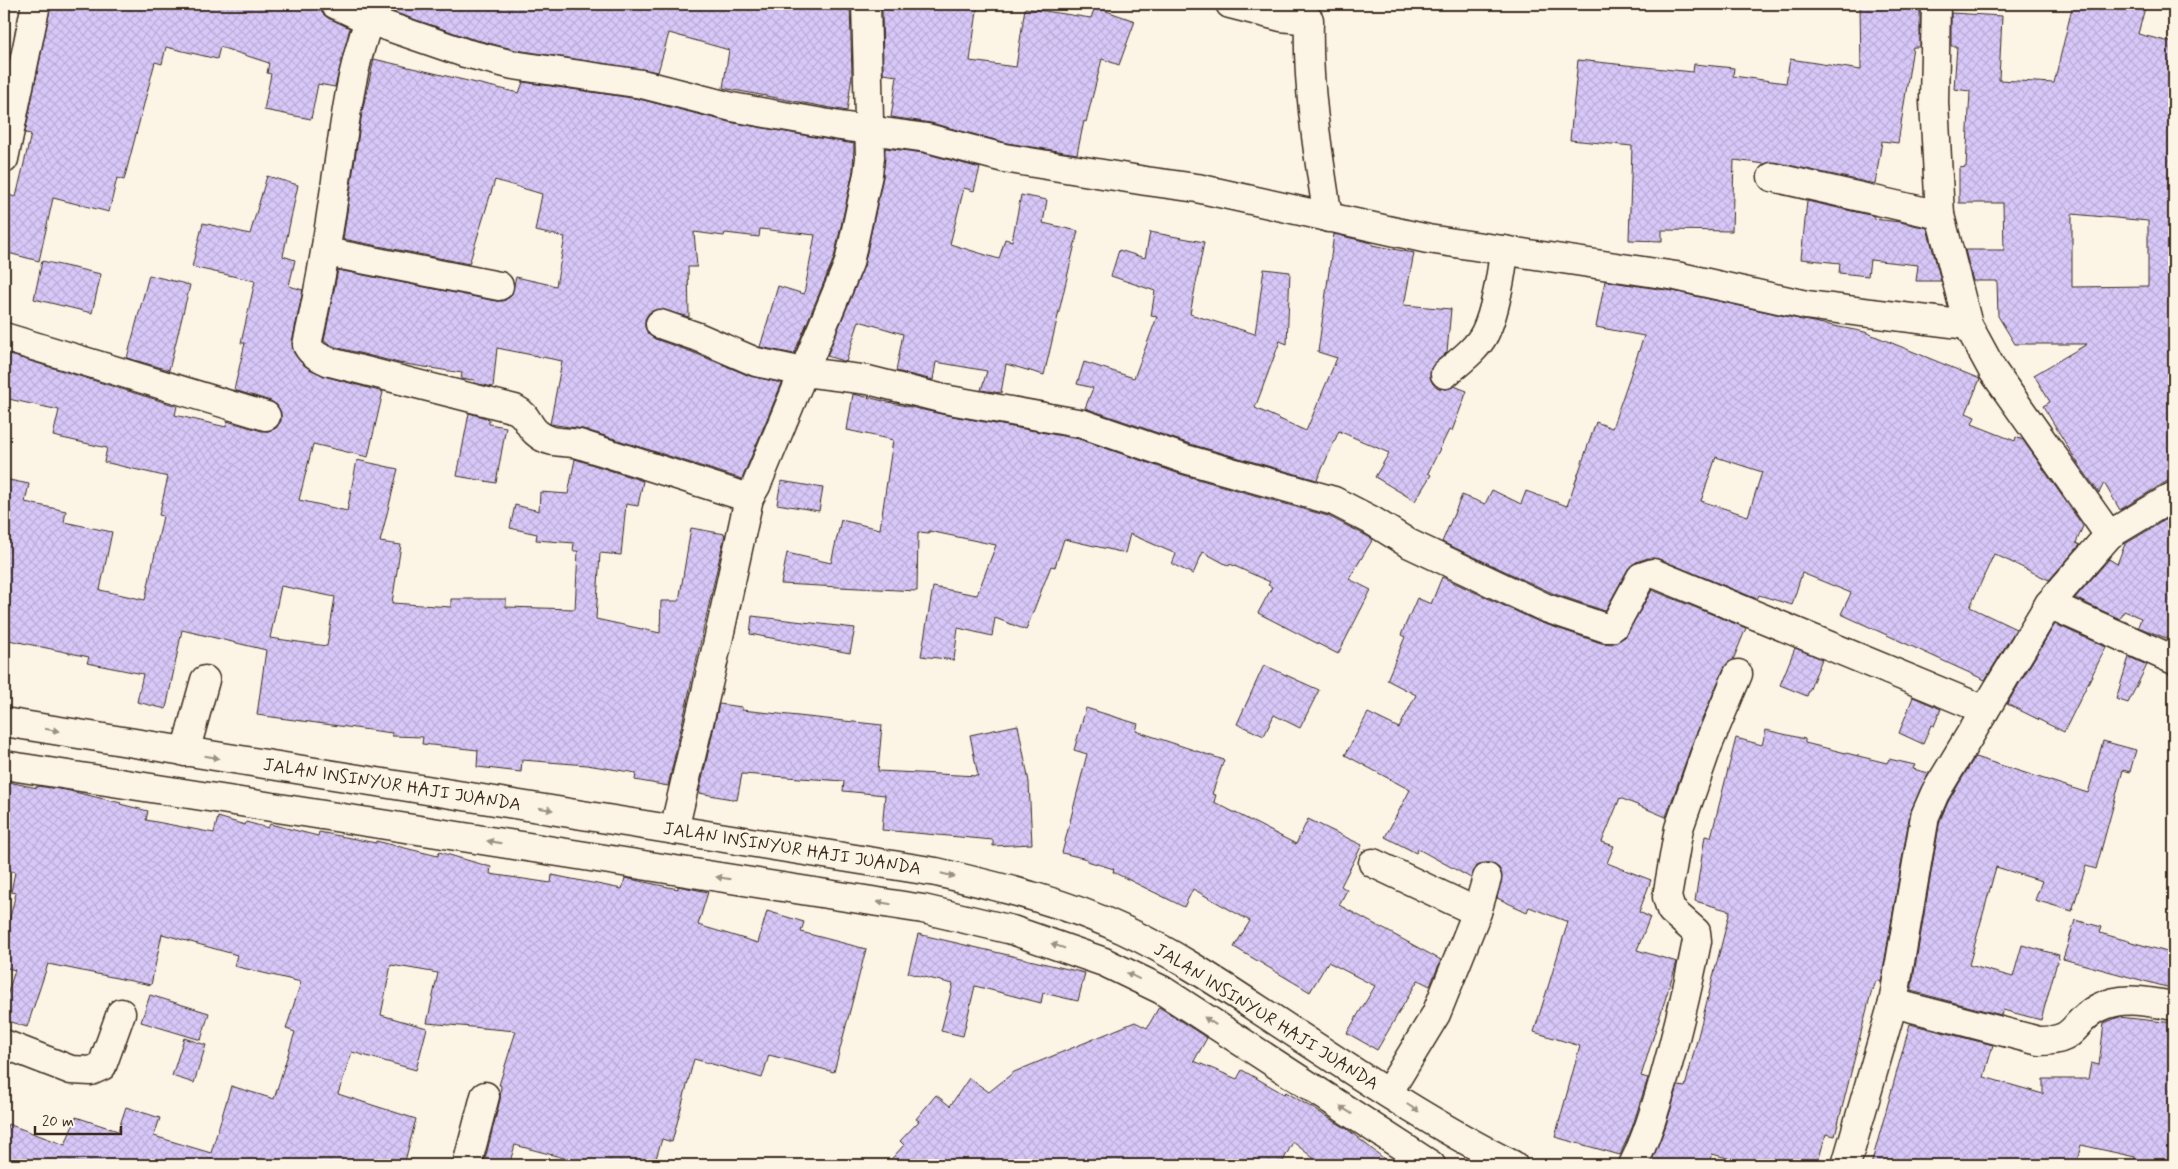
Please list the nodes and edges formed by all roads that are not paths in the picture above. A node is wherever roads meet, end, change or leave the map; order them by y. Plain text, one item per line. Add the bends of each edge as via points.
1 (36, 4) edge
2 (336, 4) edge
3 (866, 4) edge
4 (1936, 4) edge
5 (1241, 5) edge
6 (372, 12) edge
7 (1312, 12) edge
8 (868, 130) junction
9 (4, 159) edge
10 (1772, 177) dead end
11 (1940, 215) junction
12 (1328, 218) junction
13 (1504, 250) junction
14 (326, 252) junction
15 (499, 286) dead end
16 (660, 324) dead end
17 (1968, 325) junction
18 (4, 337) edge
19 (804, 372) junction
20 (1445, 374) dead end
21 (266, 416) dead end
22 (2174, 496) edge
23 (749, 498) junction
24 (2109, 535) junction
25 (2049, 604) junction
26 (2174, 660) edge
27 (1738, 674) dead end
28 (205, 680) dead end
29 (1985, 710) junction
30 (4, 722) edge
31 (185, 752) junction
32 (4, 765) edge
33 (674, 830) junction
34 (1373, 863) dead end
35 (1487, 878) dead end
36 (1477, 912) junction
37 (1893, 1003) junction
38 (2174, 1006) edge
39 (120, 1013) dead end
40 (4, 1044) edge
41 (1388, 1093) junction
42 (485, 1096) dead end
43 (467, 1165) edge
44 (1431, 1165) edge
45 (1513, 1165) edge
46 (1633, 1165) edge
47 (1846, 1165) edge

1 - 9 main road
2 - 6 main road
3 - 8 main road
4 - 11 main road via 1934,102
5 - 7 main road via 1281,17
6 - 8 main road via 465,54 642,84 732,107
6 - 14 main road via 346,113
7 - 12 main road via 1309,59
8 - 12 main road via 927,138 1013,160 1197,188
8 - 19 main road via 868,174 849,263
10 - 11 main road
11 - 17 main road
12 - 13 main road via 1428,239
13 - 17 main road via 1676,276 1806,305
13 - 20 main road via 1502,272 1485,333 1470,353
14 - 15 main road
14 - 23 main road via 307,345 315,355 330,362 515,409 524,413 532,428 549,440 586,446
16 - 19 main road via 756,362
17 - 24 main road via 1993,371
18 - 21 main road
19 - 23 main road
19 - 29 main road via 868,380 944,399 1083,424 1185,458 1334,501 1408,543 1546,608 1606,628 1615,625 1641,577 1653,573
22 - 24 main road
23 - 33 main road
24 - 25 main road
25 - 26 main road
25 - 29 main road
27 - 46 main road via 1708,745 1679,828 1667,897 1671,910 1696,932 1697,941 1687,996 1646,1139
28 - 31 main road
29 - 37 main road via 1939,786 1925,816
30 -> 31 main road, JALAN INSINYUR HAJI JUANDA
31 -> 33 main road, JALAN INSINYUR HAJI JUANDA
44 -> 32 main road, JALAN INSINYUR HAJI JUANDA via 1162,990 1104,962 1012,930 923,909
33 -> 41 main road, JALAN INSINYUR HAJI JUANDA via 936,872 1028,894 1123,929 1181,959
34 - 36 main road
35 - 36 main road
36 - 41 main road via 1436,1014
37 - 38 main road via 2039,1041 2056,1041 2071,1034 2097,1009 2114,1002 2133,1000
37 - 47 main road
39 - 40 main road via 102,1066 91,1071 71,1070
41 -> 45 main road, JALAN INSINYUR HAJI JUANDA via 1475,1146
42 - 43 main road

